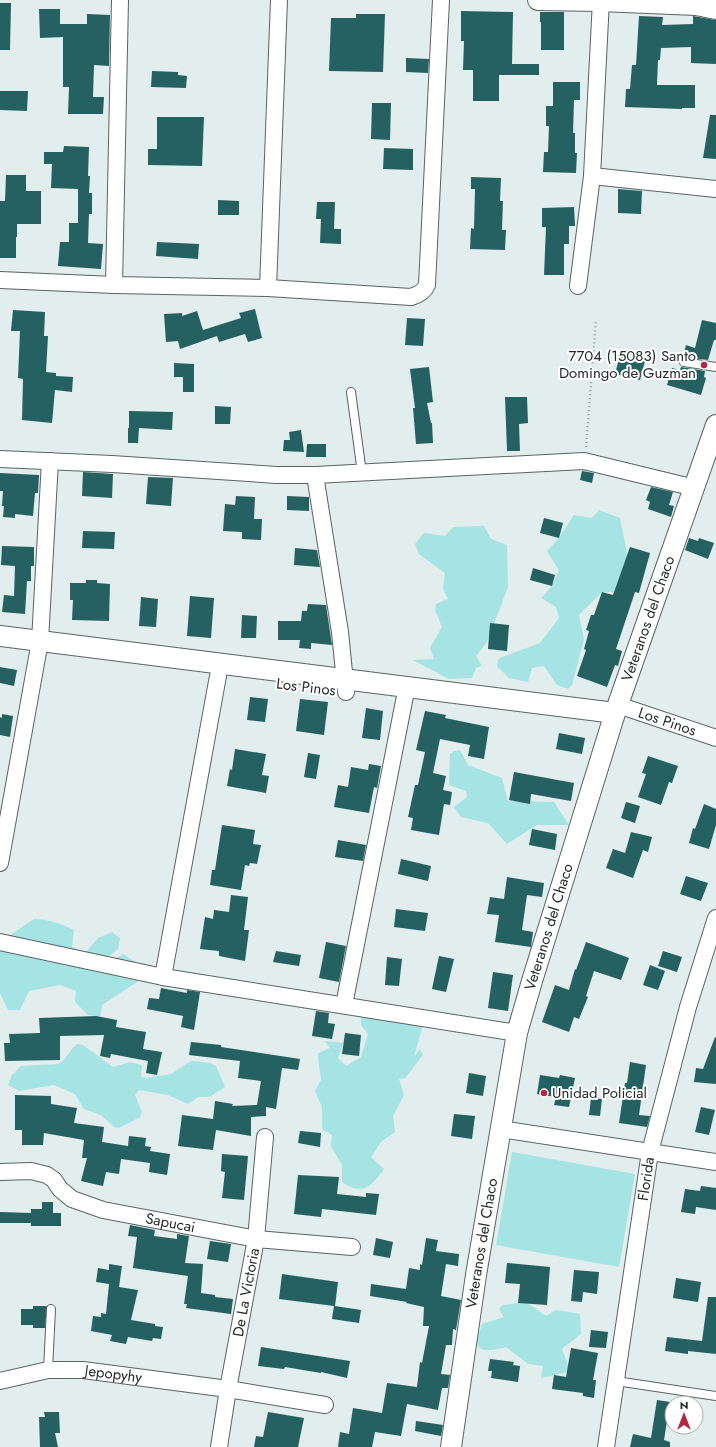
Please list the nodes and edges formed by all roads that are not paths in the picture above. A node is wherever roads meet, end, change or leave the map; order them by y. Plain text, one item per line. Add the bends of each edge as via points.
1 (120, 0) edge
2 (279, 0) edge
3 (441, 0) edge
4 (538, 0) edge
5 (600, 0) edge
6 (716, 8) edge
7 (592, 176) junction
8 (716, 189) edge
9 (0, 280) edge
10 (114, 285) junction
11 (578, 286) dead end
12 (268, 288) junction
13 (684, 362) dead end
14 (716, 367) edge
15 (351, 392) dead end
16 (716, 425) edge
17 (0, 459) edge
18 (50, 461) junction
19 (362, 473) junction
20 (315, 475) junction
21 (695, 488) junction
22 (0, 636) edge
23 (39, 647) junction
24 (0, 649) edge
25 (218, 676) junction
26 (345, 685) junction
27 (405, 693) junction
28 (615, 714) junction
29 (716, 738) edge
30 (6, 794) edge
31 (0, 863) edge
32 (716, 918) edge
33 (0, 942) edge
34 (163, 977) junction
35 (344, 1005) junction
36 (517, 1033) junction
37 (501, 1128) junction
38 (265, 1137) dead end
39 (650, 1152) junction
40 (716, 1162) edge
41 (0, 1172) edge
42 (256, 1239) junction
43 (352, 1247) dead end
44 (51, 1309) dead end
45 (48, 1370) junction
46 (0, 1381) edge
47 (616, 1381) junction
48 (228, 1389) junction
49 (716, 1396) edge
50 (325, 1405) dead end
51 (219, 1447) edge
52 (451, 1447) edge
53 (606, 1447) edge

1 - 10 street
2 - 12 street
3 - 12 street via 426,288 410,298
4 - 5 street
5 - 6 street
5 - 7 street
7 - 8 street
7 - 11 street
9 - 10 street
10 - 12 street
13 - 14 lane
15 - 19 lane
16 - 21 street, Veteranos del Chaco
17 - 18 street
18 - 20 street via 277,475
18 - 23 street
19 - 20 street
19 - 21 street via 584,461
20 - 26 street via 340,632
21 - 28 street, Veteranos del Chaco
22 - 23 street
23 - 24 street, Los Pinos
23 - 25 street, Los Pinos
23 - 26 street
23 - 30 street
25 - 26 street, Los Pinos
25 - 34 street
26 - 27 street, Los Pinos
27 - 28 street, Los Pinos
27 - 35 street
28 - 29 street, Los Pinos
28 - 36 street, Veteranos del Chaco
30 - 31 street
32 - 39 street, Florida via 688,1008
33 - 34 street
34 - 35 street
35 - 36 street
36 - 37 street, Veteranos del Chaco
37 - 39 street
37 - 52 street, Veteranos del Chaco
38 - 42 street, De La Victoria
39 - 40 street
39 - 47 street, Florida
41 - 42 street, Sapucai via 47,1175 72,1199 103,1210
42 - 43 street, Sapucai
42 - 48 street, De La Victoria
44 - 45 lane
45 - 46 street, Jepopyhy
45 - 48 street, Jepopyhy via 83,1370
47 - 49 lane
47 - 53 street, Florida
48 - 50 street, Jepopyhy
48 - 51 street, De La Victoria

